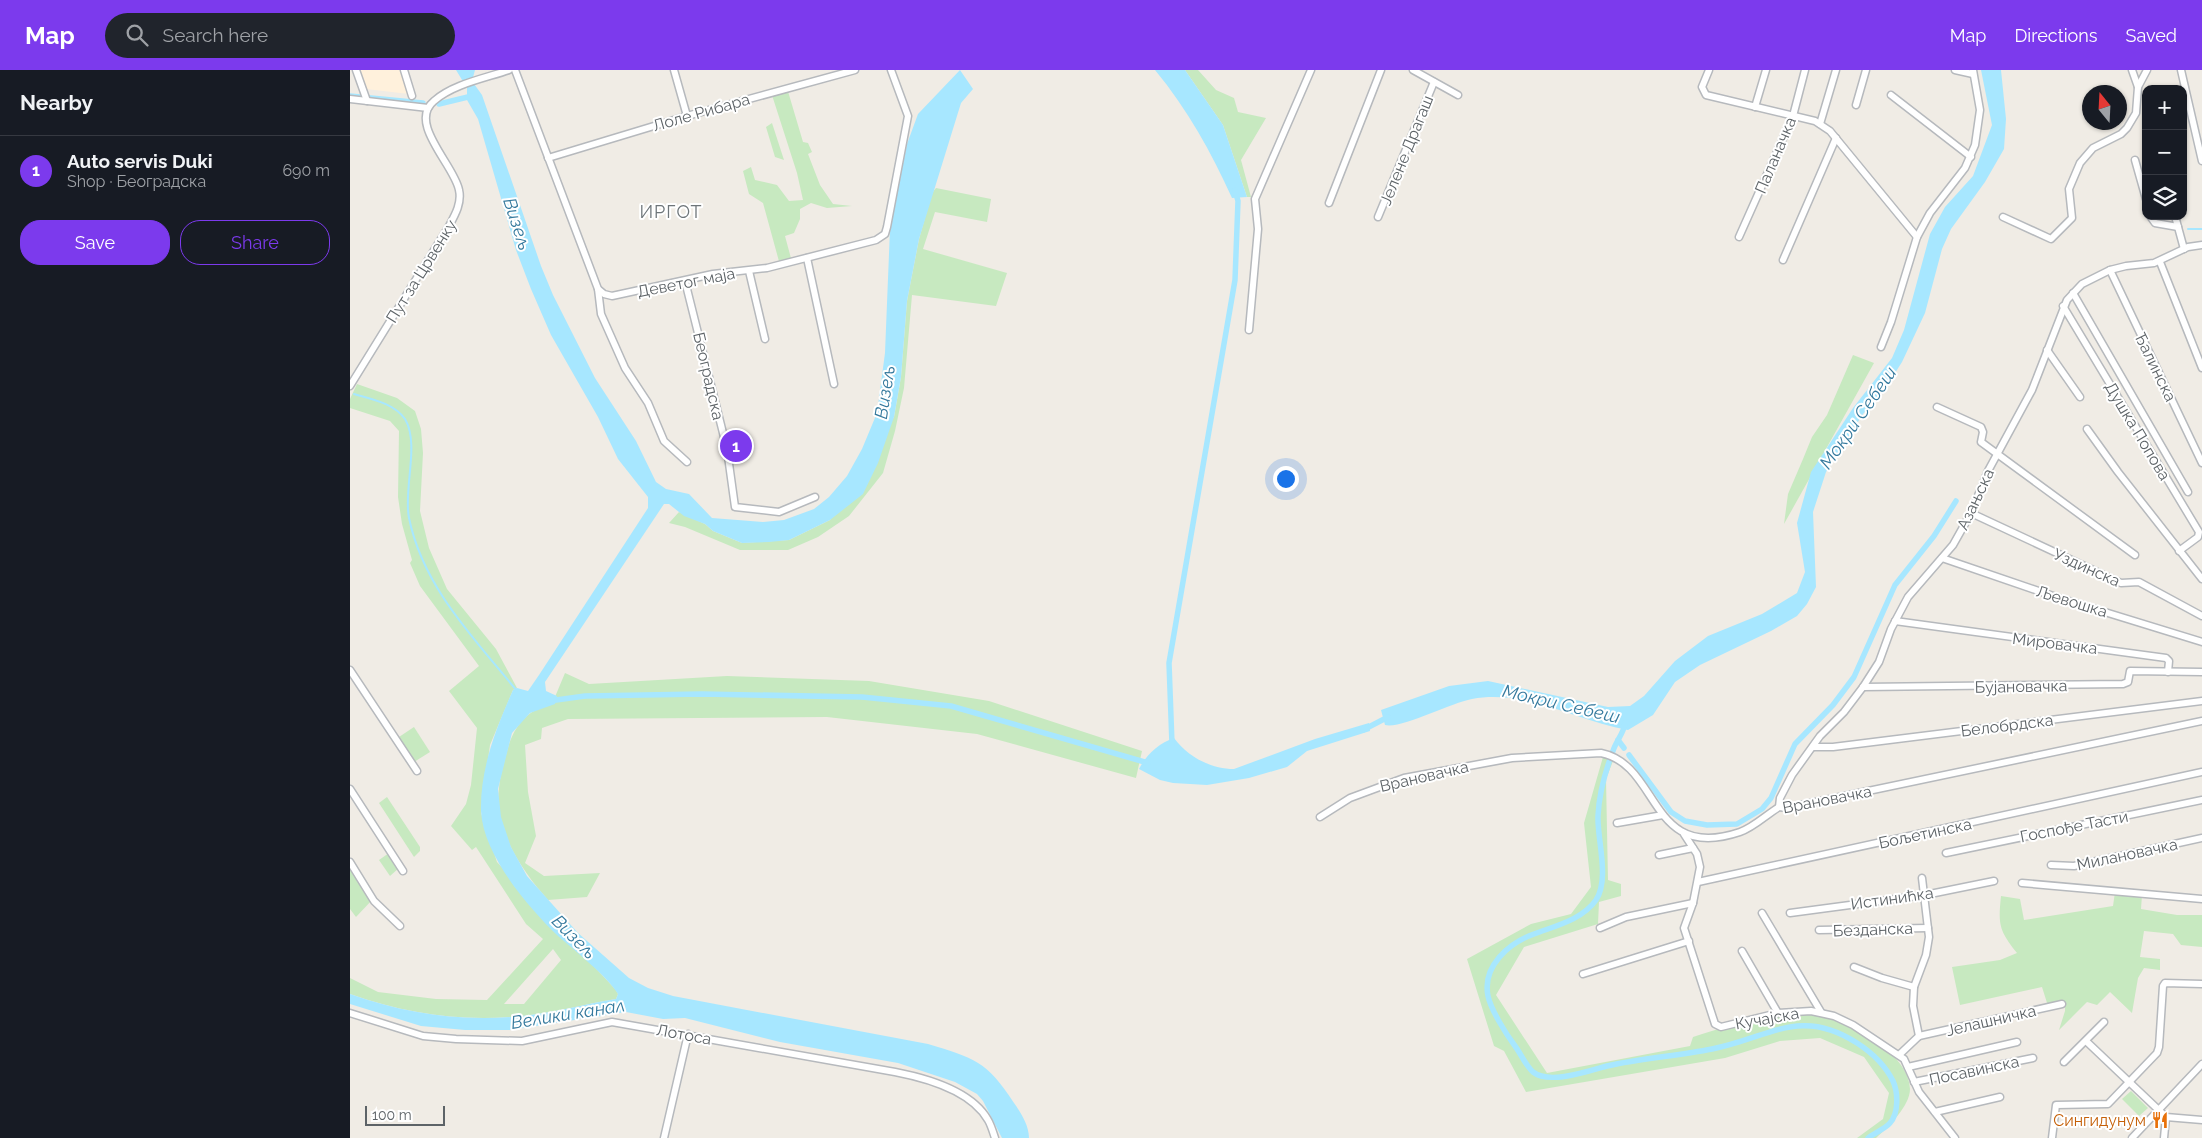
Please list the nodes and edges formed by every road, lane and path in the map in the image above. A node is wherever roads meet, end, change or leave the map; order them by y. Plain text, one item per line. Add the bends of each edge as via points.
1 (356, 70) edge
2 (404, 70) edge
3 (509, 70) edge
4 (515, 70) edge
5 (674, 70) edge
6 (855, 70) edge
7 (891, 70) edge
8 (1311, 70) edge
9 (1381, 70) edge
10 (1413, 70) edge
11 (1709, 70) edge
12 (1766, 70) edge
13 (1806, 70) edge
14 (1836, 70) edge
15 (1866, 70) edge
16 (1955, 70) edge
17 (2132, 70) edge
18 (2147, 70) edge
19 (2181, 70) edge
20 (1973, 72) edge
21 (827, 73) edge
22 (1434, 82) junction
23 (2138, 86) junction
24 (1458, 95) dead end
25 (1891, 95) dead end
26 (412, 96) dead end
27 (366, 98) junction
28 (350, 99) edge
29 (1856, 105) dead end
30 (1755, 107) junction
31 (428, 108) junction
32 (687, 116) junction
33 (1793, 116) junction
34 (1820, 124) junction
35 (1836, 138) junction
36 (1971, 157) junction
37 (548, 158) junction
38 (2135, 160) dead end
39 (2202, 161) edge
40 (2142, 185) edge
41 (1329, 203) dead end
42 (1378, 217) dead end
43 (2003, 217) dead end
44 (2153, 220) edge
45 (2176, 220) edge
46 (2178, 227) junction
47 (1739, 237) dead end
48 (1917, 237) junction
49 (2202, 245) edge
50 (2184, 249) junction
51 (807, 258) junction
52 (1783, 260) dead end
53 (2160, 262) junction
54 (749, 270) junction
55 (2110, 270) junction
56 (685, 281) junction
57 (598, 289) junction
58 (2074, 293) junction
59 (2063, 306) junction
60 (1249, 330) dead end
61 (765, 339) dead end
62 (1881, 347) dead end
63 (2047, 350) junction
64 (2202, 368) edge
65 (834, 384) dead end
66 (350, 386) edge
67 (2080, 397) dead end
68 (1937, 407) dead end
69 (2087, 429) dead end
70 (1996, 454) junction
71 (688, 462) dead end
72 (2202, 464) edge
73 (2188, 492) dead end
74 (815, 497) dead end
75 (1972, 514) junction
76 (2179, 551) junction
77 (2135, 554) dead end
78 (1942, 558) junction
79 (2202, 579) edge
80 (2202, 616) edge
81 (1895, 621) junction
82 (2202, 642) edge
83 (350, 670) edge
84 (2168, 672) junction
85 (2202, 672) edge
86 (1863, 687) junction
87 (2202, 701) edge
88 (2202, 720) edge
89 (1813, 747) junction
90 (417, 771) dead end
91 (2202, 772) edge
92 (350, 789) edge
93 (2202, 800) edge
94 (1779, 808) junction
95 (1663, 815) junction
96 (1320, 817) dead end
97 (1617, 823) dead end
98 (1684, 834) junction
99 (2202, 838) edge
100 (1693, 848) junction
101 (1946, 852) dead end
102 (1659, 855) dead end
103 (350, 862) edge
104 (2051, 865) dead end
105 (403, 871) dead end
106 (1922, 878) dead end
107 (1994, 881) dead end
108 (1698, 882) junction
109 (2022, 883) dead end
110 (1925, 894) junction
111 (2202, 899) edge
112 (1693, 903) junction
113 (1762, 913) dead end
114 (1790, 913) dead end
115 (400, 926) dead end
116 (1600, 928) dead end
117 (1928, 928) junction
118 (1819, 930) dead end
119 (1689, 942) junction
120 (1742, 951) dead end
121 (1854, 967) dead end
122 (1583, 974) dead end
123 (2202, 984) edge
124 (1914, 987) junction
125 (2062, 1004) dead end
126 (1822, 1012) junction
127 (350, 1013) edge
128 (1778, 1013) junction
129 (2104, 1022) dead end
130 (688, 1034) junction
131 (1919, 1036) junction
132 (2086, 1041) junction
133 (2017, 1042) dead end
134 (1899, 1055) junction
135 (2033, 1058) dead end
136 (2064, 1062) dead end
137 (2202, 1064) edge
138 (1908, 1067) junction
139 (1914, 1082) junction
140 (2130, 1082) junction
141 (2000, 1097) dead end
142 (2158, 1110) junction
143 (1935, 1112) junction
144 (2166, 1117) junction
145 (2202, 1120) edge
146 (664, 1138) edge
147 (996, 1138) edge
148 (1956, 1138) edge
149 (2052, 1138) edge
150 (2132, 1138) edge
151 (2164, 1138) edge

1 - 27 street
2 - 26 street
3 - 31 street via 437,98
4 - 37 street
5 - 32 street
6 - 21 street, Лоле Рибара
7 - 51 street, Деветог маја via 908,116 885,234 876,240
8 - 60 street via 1255,199 1258,229
9 - 41 street
10 - 22 street
11 - 30 street via 1702,87 1706,95
12 - 30 street
13 - 33 street, Паланачка
14 - 34 street
15 - 29 street
16 - 20 street
17 - 23 street
18 - 23 street
19 - 39 street
20 - 36 street via 1980,110
21 - 32 street, Лоле Рибара
22 - 24 street
22 - 42 street, Јелене Драгаш
23 - 43 street via 2136,113 2127,128 2094,148 2080,163 2069,189 2072,218 2056,236 2047,238
25 - 36 street
27 - 28 street
27 - 31 street
30 - 33 street
31 - 66 street, Пут за Црвенку via 427,129 459,189 459,206
32 - 37 street, Лоле Рибара
33 - 34 street
33 - 47 street, Паланачка
34 - 35 street
35 - 48 street
35 - 52 street
36 - 48 street via 1930,213
37 - 57 street
38 - 40 street
44 - 46 street
45 - 46 street
46 - 50 street
48 - 62 street via 1892,322
49 - 50 street, Азањска
50 - 53 street, Азањска
51 - 54 street, Деветог маја
51 - 65 street
53 - 55 street, Азањска
53 - 64 street
54 - 56 street, Деветог маја
54 - 61 street
55 - 58 street, Азањска via 2090,279
55 - 72 street, Ђалинска
56 - 57 street, Деветог маја via 616,296 608,296
56 - 74 street, Београдска via 727,449 735,507 779,512
57 - 71 street via 598,304 604,321 625,368 650,407 661,438
58 - 59 street, Азањска
58 - 73 street
59 - 63 street, Азањска
59 - 76 street, Душка Попова via 2199,532 2198,537
63 - 67 street
63 - 70 street, Азањска via 2032,390
68 - 70 street via 1981,427 1981,442
69 - 76 street
70 - 75 street, Азањска
70 - 77 street
75 - 78 street, Азањска
75 - 80 street, Уздинска via 2121,583 2139,582
76 - 79 street
78 - 81 street, Азањска via 1914,589
78 - 82 street, Љевошка
81 - 84 street, Мировачка via 2166,658 2169,661
81 - 86 street, Азањска via 1879,662
83 - 90 street
84 - 85 street
84 - 86 street, Бујановачка via 2130,671 2128,682 2123,684
86 - 89 street, Азањска
87 - 89 street, Белобрдска
88 - 94 street, Врановачка
89 - 94 street, Азањска via 1792,775 1780,798
91 - 108 street, Бољетинска
92 - 105 street
93 - 101 street, Госпође Тасти
94 - 98 street, Врановачка via 1740,832 1706,836
95 - 96 street, Врановачка via 1630,769 1609,754 1601,753 1512,758 1404,778 1350,798
95 - 97 street
95 - 98 street, Врановачка
98 - 100 street
99 - 104 street, Милановачка via 2074,866
100 - 102 street
100 - 108 street via 1699,862
103 - 115 street via 374,901
106 - 110 street
107 - 110 street, Истинићка
108 - 112 street, Кучајска
109 - 111 street
110 - 114 street, Истинићка
110 - 117 street
112 - 116 street via 1626,917
112 - 119 street, Кучајска via 1684,926
113 - 126 street
117 - 118 street, Безданска
117 - 124 street via 1926,955
119 - 122 street
119 - 128 street, Кучајска via 1715,1024 1721,1028
120 - 128 street
121 - 124 street
123 - 140 street via 2165,983 2157,1053
124 - 131 street via 1913,1006
125 - 131 street, Јелашничка
126 - 128 street, Кучајска
126 - 134 street, Кучајска via 1852,1025
127 - 130 street, Лотоса via 423,1036 456,1039 522,1040 612,1022
129 - 132 street
130 - 146 street
130 - 147 street, Лотоса via 896,1072 934,1082 970,1100 988,1119
131 - 134 street
132 - 136 street
132 - 140 street
133 - 138 street
134 - 138 street
135 - 139 street, Посавинска
137 - 142 street
138 - 139 street
139 - 143 street
140 - 142 street
140 - 149 street via 2108,1104 2056,1105
141 - 143 street
142 - 144 street
142 - 150 street
143 - 148 street
144 - 145 street
144 - 151 street

